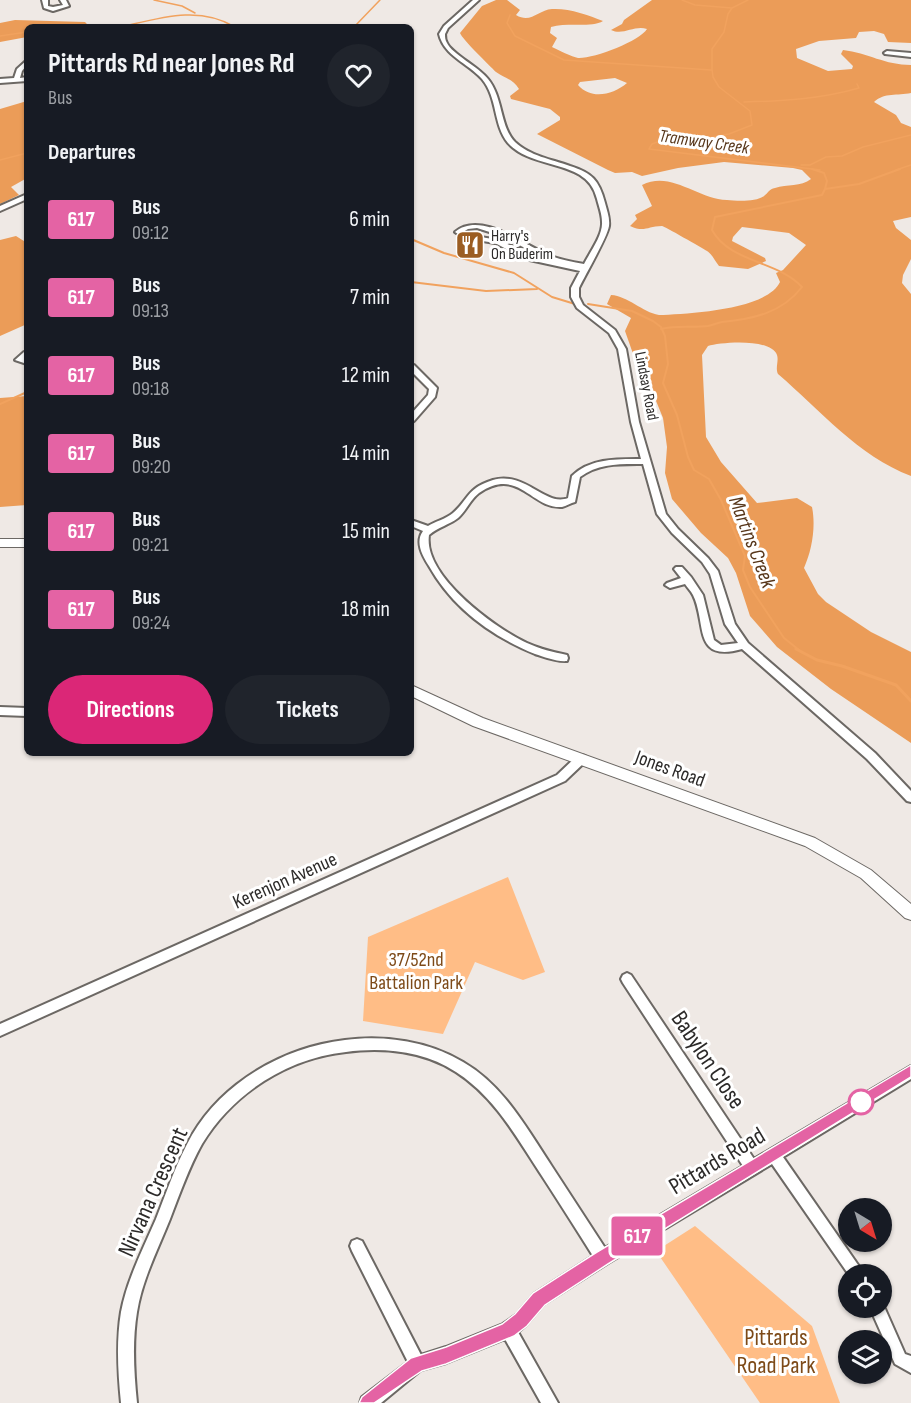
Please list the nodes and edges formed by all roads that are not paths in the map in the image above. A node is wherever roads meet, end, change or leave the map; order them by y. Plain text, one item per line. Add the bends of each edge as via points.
1 (45, 0) edge
2 (63, 0) edge
3 (476, 0) edge
4 (887, 53) dead end
5 (911, 55) edge
6 (24, 65) edge
7 (24, 79) edge
8 (16, 80) junction
9 (0, 81) edge
10 (24, 197) edge
11 (0, 209) edge
12 (585, 268) junction
13 (414, 370) edge
14 (414, 416) edge
15 (646, 461) junction
16 (414, 525) edge
17 (429, 530) junction
18 (0, 543) edge
19 (24, 543) edge
20 (679, 569) dead end
21 (688, 579) junction
22 (670, 585) dead end
23 (744, 645) junction
24 (563, 657) dead end
25 (414, 691) edge
26 (0, 711) edge
27 (24, 712) edge
28 (581, 759) junction
29 (911, 798) edge
30 (909, 909) edge
31 (627, 978) dead end
32 (0, 1030) edge
33 (911, 1072) edge
34 (773, 1154) junction
35 (752, 1166) junction
36 (357, 1246) dead end
37 (603, 1258) junction
38 (850, 1264) edge
39 (882, 1318) edge
40 (508, 1330) junction
41 (417, 1364) junction
42 (911, 1365) edge
43 (129, 1403) edge
44 (368, 1403) edge
45 (550, 1403) edge

1 - 2 street via 45,7 52,9 66,6
3 - 12 street, Lindsay Road via 446,27 443,42 486,78 501,107 505,133 514,145 581,173 596,186 606,224
4 - 5 street
6 - 8 street
7 - 8 street
8 - 9 street
10 - 11 street
12 - 12 street via 545,262 497,241 466,237 458,232 468,227 489,229 547,257
12 - 15 street, Lindsay Road via 575,297 585,311 612,332 622,349
13 - 14 street via 433,388 432,395
15 - 17 street via 587,468 576,476 572,500 562,504 549,502 519,482 488,485 471,495 457,514
15 - 23 street, Lindsay Road via 662,514 715,573 730,624
16 - 17 street
17 - 24 street via 423,539 424,546 437,574 454,596 534,651
18 - 19 main road
20 - 21 street
21 - 22 street
21 - 23 street via 698,595 712,645 725,650
23 - 29 street, Lindsay Road via 871,756
25 - 28 main road, Jones Road via 478,722
26 - 27 street
28 - 30 main road, Jones Road via 826,850 866,874
28 - 32 street, Kerenjon Avenue via 561,778
31 - 35 street, Babylon Close
33 - 34 street, Pittards Road
34 - 35 street, Pittards Road
34 - 38 street
35 - 37 street, Pittards Road
36 - 41 street
37 - 40 street, Pittards Road via 539,1299
37 - 43 street, Nirvana Crescent via 515,1120 469,1073 420,1050 376,1043 332,1045 293,1057 262,1074 230,1099 201,1133 156,1235 130,1311 126,1361
39 - 42 street via 900,1359
40 - 41 street, Pittards Road
40 - 45 street
41 - 44 street, Pittards Road

